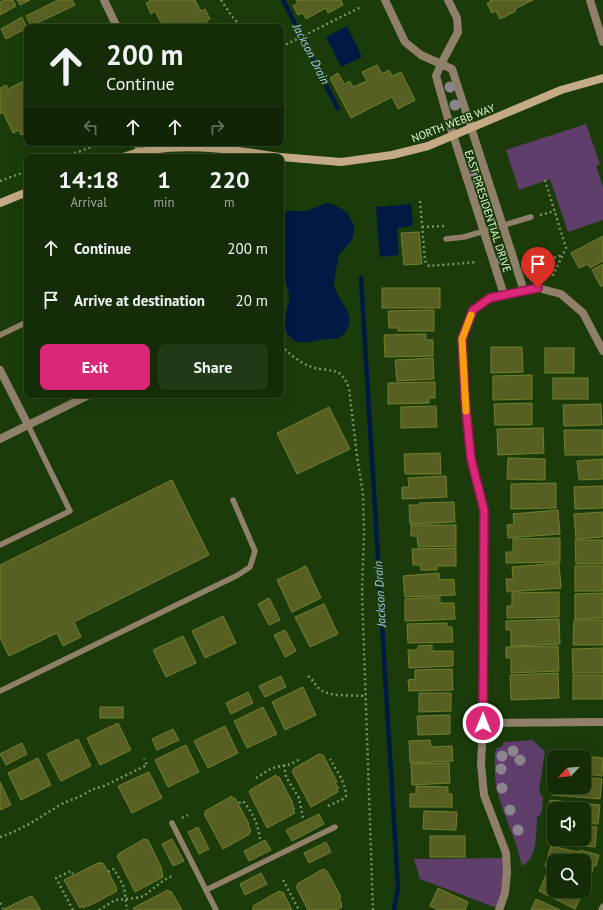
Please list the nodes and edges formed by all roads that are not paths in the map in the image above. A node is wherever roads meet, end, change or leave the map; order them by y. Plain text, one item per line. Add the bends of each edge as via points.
1 (104, 0) edge
2 (385, 0) edge
3 (448, 0) edge
4 (590, 0) edge
5 (116, 24) edge
6 (603, 42) edge
7 (441, 64) junction
8 (603, 78) edge
9 (472, 129) junction
10 (453, 137) junction
11 (137, 154) edge
12 (262, 154) edge
13 (284, 157) edge
14 (24, 193) edge
15 (0, 203) edge
16 (534, 216) road end
17 (503, 225) junction
18 (483, 231) junction
19 (446, 239) dead end
20 (524, 291) junction
21 (504, 295) junction
22 (24, 323) edge
23 (0, 335) edge
24 (603, 352) edge
25 (0, 370) edge
26 (83, 398) edge
27 (28, 425) junction
28 (0, 439) edge
29 (233, 500) dead end
30 (0, 545) edge
31 (0, 691) edge
32 (603, 722) edge
33 (483, 723) junction
34 (172, 823) dead end
35 (335, 827) dead end
36 (206, 890) junction
37 (603, 906) edge
38 (216, 910) edge
39 (499, 910) edge
40 (601, 910) edge

1 - 5 street
2 - 7 street, EAST PRESIDENTIAL DRIVE via 405,42 421,55
3 - 7 street, EAST PRESIDENTIAL DRIVE via 457,18 458,32
4 - 6 street
7 - 9 street, EAST PRESIDENTIAL DRIVE via 452,69
7 - 10 street, EAST PRESIDENTIAL DRIVE via 436,76
8 - 9 street, NORTH WEBB WAY via 561,90
9 - 10 street, NORTH WEBB WAY
9 - 17 street, EAST PRESIDENTIAL DRIVE
10 - 13 street, NORTH WEBB WAY via 392,156 341,162
10 - 18 street, EAST PRESIDENTIAL DRIVE
11 - 12 street, NORTH WEBB WAY via 167,148 226,148
14 - 15 street
16 - 17 lane
17 - 18 lane
17 - 20 street, EAST PRESIDENTIAL DRIVE
18 - 19 lane
18 - 21 street, EAST PRESIDENTIAL DRIVE
20 - 21 street
20 - 24 street via 538,288 560,294 583,313
21 - 33 street via 490,298 473,310 462,339 471,459 484,510
22 - 23 lane
25 - 27 street
26 - 27 street
27 - 28 street
27 - 30 lane via 70,511
29 - 31 lane via 254,551 250,567 238,576
32 - 33 street
33 - 39 street via 481,764 484,795 506,853 508,872
34 - 36 lane
35 - 36 lane
36 - 38 lane
37 - 40 lane

